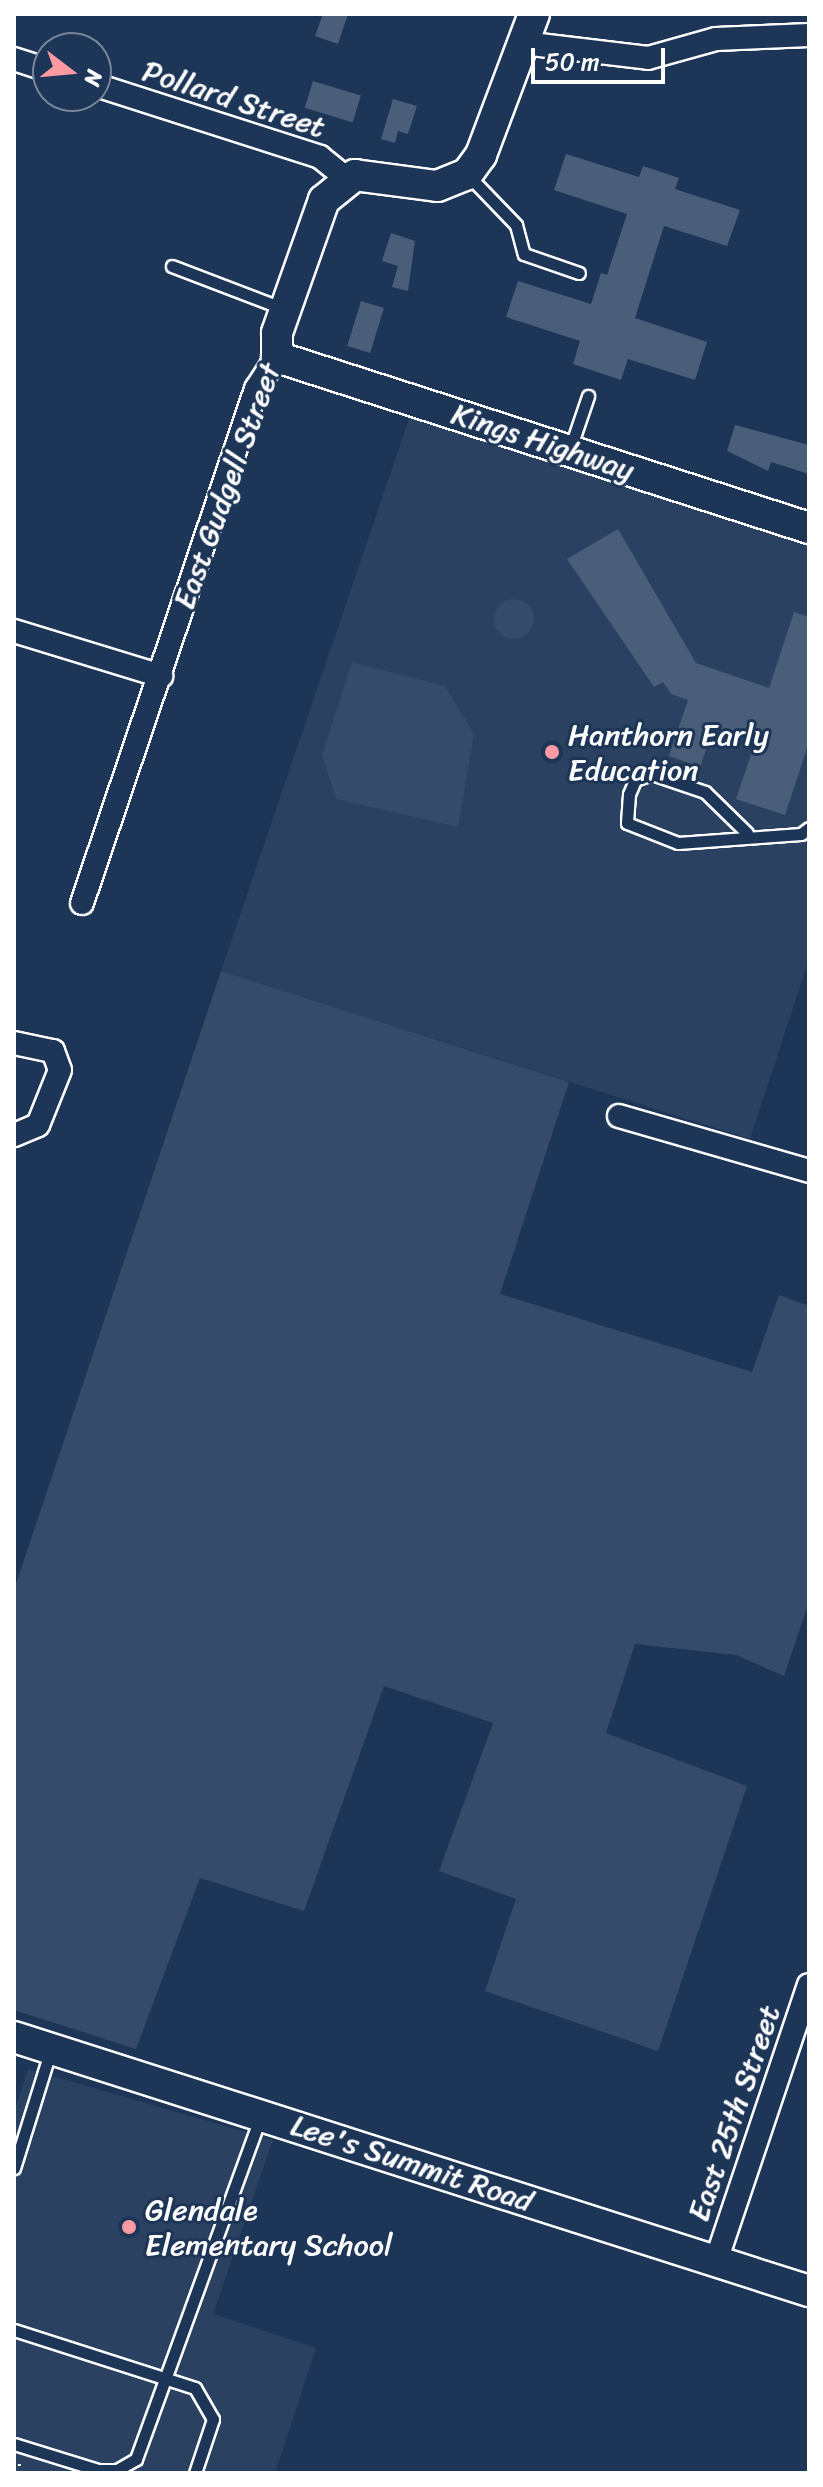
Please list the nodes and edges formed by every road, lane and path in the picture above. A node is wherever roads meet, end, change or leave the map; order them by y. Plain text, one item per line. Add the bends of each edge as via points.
1 (534, 14) edge
2 (809, 35) edge
3 (523, 43) junction
4 (112, 90) edge
5 (467, 174) junction
6 (347, 179) junction
7 (172, 266) dead end
8 (579, 273) dead end
9 (284, 310) junction
10 (277, 357) junction
11 (588, 396) dead end
12 (570, 450) junction
13 (809, 528) edge
14 (14, 631) edge
15 (161, 676) junction
16 (809, 828) edge
17 (747, 833) junction
18 (82, 903) dead end
19 (14, 1043) edge
20 (619, 1116) dead end
21 (14, 1135) edge
22 (809, 1171) edge
23 (809, 1985) edge
24 (14, 2037) edge
25 (52, 2049) junction
26 (261, 2114) junction
27 (14, 2168) edge
28 (716, 2261) junction
29 (809, 2291) edge
30 (14, 2330) edge
31 (169, 2378) junction
32 (14, 2444) edge
33 (20, 2462) dead end
34 (17, 2473) edge
35 (195, 2473) edge

1 - 3 street
2 - 3 street via 716,39 648,58
3 - 5 street via 481,155
4 - 6 street, Pollard Street via 320,157
5 - 6 street via 437,186 367,174
5 - 8 lane via 516,225 524,254
6 - 9 street, East Gudgell Street via 318,209
7 - 9 lane
9 - 10 street, East Gudgell Street
10 - 12 street, Kings Highway
10 - 15 street, East Gudgell Street via 256,389
11 - 12 lane
12 - 13 street, Kings Highway
14 - 15 street
15 - 18 street, East Gudgell Street
16 - 17 lane via 768,838
17 - 17 lane via 678,843 627,823 629,794 635,780 652,774 705,792
19 - 21 street via 53,1051 60,1070 38,1125
20 - 22 street
23 - 28 street, East 25th Street
24 - 25 street, Lee's Summit Road
25 - 26 street, Lee's Summit Road
25 - 27 lane
26 - 28 street, Lee's Summit Road
26 - 31 lane
28 - 29 street, Lee's Summit Road
30 - 31 lane
31 - 32 lane via 136,2459 117,2470
31 - 35 lane via 206,2398 213,2419
33 - 34 path

